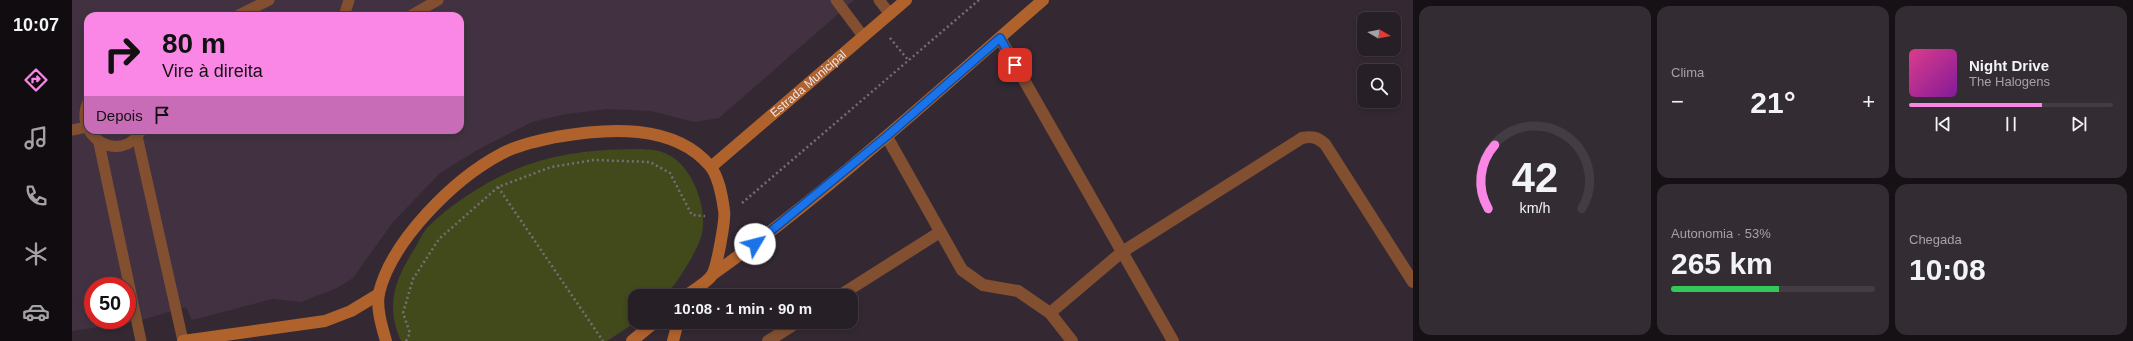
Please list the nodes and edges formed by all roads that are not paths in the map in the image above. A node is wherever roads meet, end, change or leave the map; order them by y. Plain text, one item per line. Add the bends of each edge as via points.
1 (269, 0) edge
2 (349, 0) edge
3 (438, 0) edge
4 (836, 0) edge
5 (879, 0) edge
6 (906, 0) edge
7 (1043, 0) edge
8 (245, 12) edge
9 (345, 12) edge
10 (417, 12) edge
11 (890, 14) junction
12 (863, 36) junction
13 (1000, 38) junction
14 (84, 127) edge
15 (72, 130) edge
16 (90, 134) edge
17 (138, 134) edge
18 (139, 134) edge
19 (887, 136) junction
20 (99, 143) junction
21 (711, 167) junction
22 (940, 232) junction
23 (1122, 252) junction
24 (712, 275) junction
25 (1413, 282) edge
26 (695, 289) edge
27 (850, 289) edge
28 (379, 294) junction
29 (1050, 313) junction
30 (647, 329) edge
31 (676, 329) edge
32 (787, 329) edge
33 (141, 341) edge
34 (183, 341) edge
35 (386, 341) edge
36 (632, 341) edge
37 (673, 341) edge
38 (768, 341) edge
39 (1072, 341) edge
40 (1173, 341) edge

1 - 8 lane
2 - 9 lane
3 - 10 lane
4 - 12 lane
5 - 11 lane
6 - 11 main road, Estrada Municipal
7 - 13 main road
11 - 12 main road, Estrada Municipal
12 - 21 main road, Estrada Municipal
13 - 19 main road
13 - 23 street
14 - 15 lane
16 - 20 lane
17 - 20 lane via 129,143 119,146 109,147
18 - 34 lane
19 - 22 street
19 - 24 main road via 766,236
20 - 33 lane
21 - 24 main road via 726,217
21 - 28 main road via 687,146 643,132 577,134 538,141 502,153 466,176 421,220 395,256
22 - 27 street
22 - 29 street via 962,270 984,285 1018,291
23 - 25 street via 1302,138 1310,136 1325,144
23 - 29 street
23 - 40 street
24 - 26 main road
28 - 34 main road via 351,311 325,321
28 - 35 main road via 380,320
29 - 39 street
30 - 36 main road
31 - 37 main road
32 - 38 street

